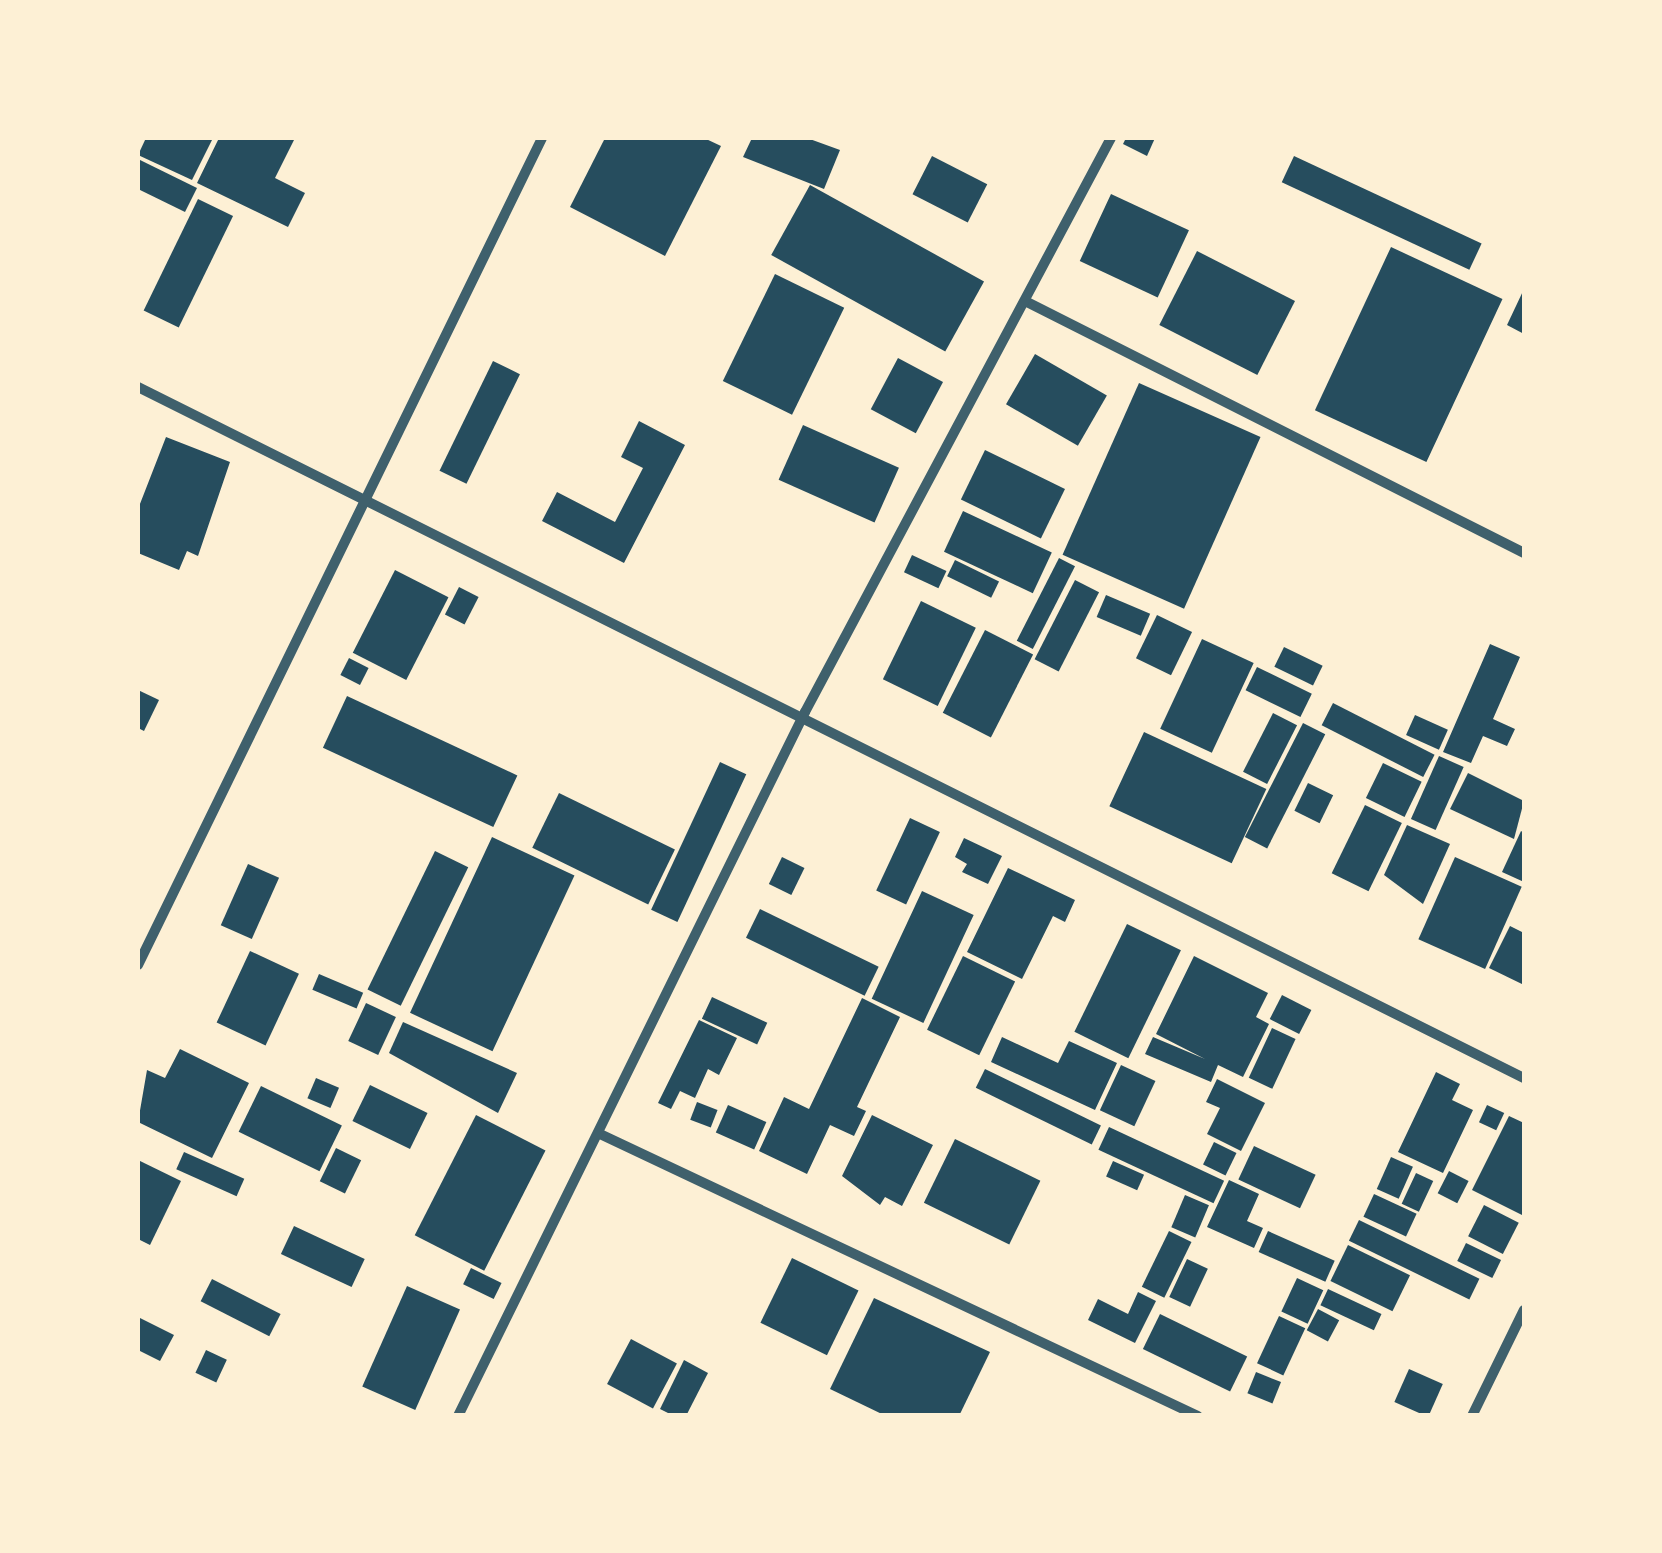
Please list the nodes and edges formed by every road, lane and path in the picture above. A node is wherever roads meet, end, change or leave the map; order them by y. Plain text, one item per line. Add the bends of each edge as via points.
1 (542, 138) edge
2 (1111, 138) edge
3 (1025, 301) junction
4 (138, 387) edge
5 (362, 498) junction
6 (1524, 553) edge
7 (805, 712) junction
8 (138, 965) edge
9 (1524, 1078) edge
10 (600, 1134) junction
11 (1524, 1310) edge
12 (458, 1416) edge
13 (1198, 1416) edge
14 (1472, 1416) edge

1 - 5 street
2 - 3 street
3 - 6 street
3 - 7 street
4 - 5 street
5 - 7 street
5 - 8 street
7 - 9 street
7 - 10 street
10 - 12 street
10 - 13 street
11 - 14 street

